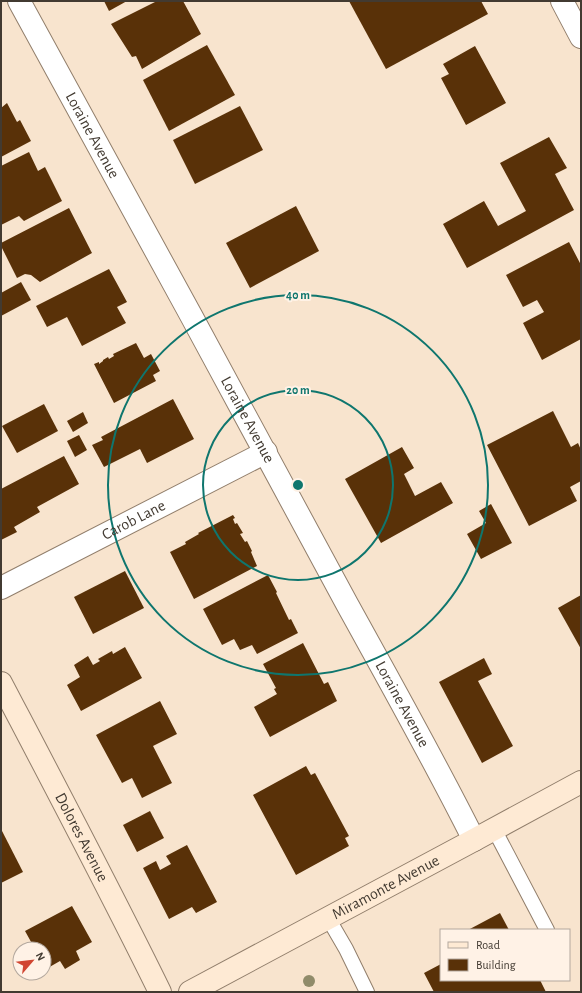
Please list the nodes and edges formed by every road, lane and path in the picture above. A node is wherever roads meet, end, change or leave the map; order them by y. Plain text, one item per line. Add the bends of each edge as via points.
1 (19, 1) edge
2 (562, 1) edge
3 (581, 37) edge
4 (266, 452) junction
5 (1, 588) edge
6 (1, 683) edge
7 (581, 782) edge
8 (494, 829) junction
9 (474, 840) junction
10 (328, 918) junction
11 (546, 929) edge
12 (365, 988) edge
13 (160, 992) edge
14 (190, 992) edge

1 - 4 street, Loraine Avenue
2 - 3 street
4 - 5 street, Carob Lane
4 - 9 street, Loraine Avenue
6 - 13 street, Dolores Avenue
7 - 8 street, Miramonte Avenue
8 - 9 street, Miramonte Avenue
8 - 11 lane
9 - 10 street, Miramonte Avenue
10 - 12 lane
10 - 14 street, Miramonte Avenue

